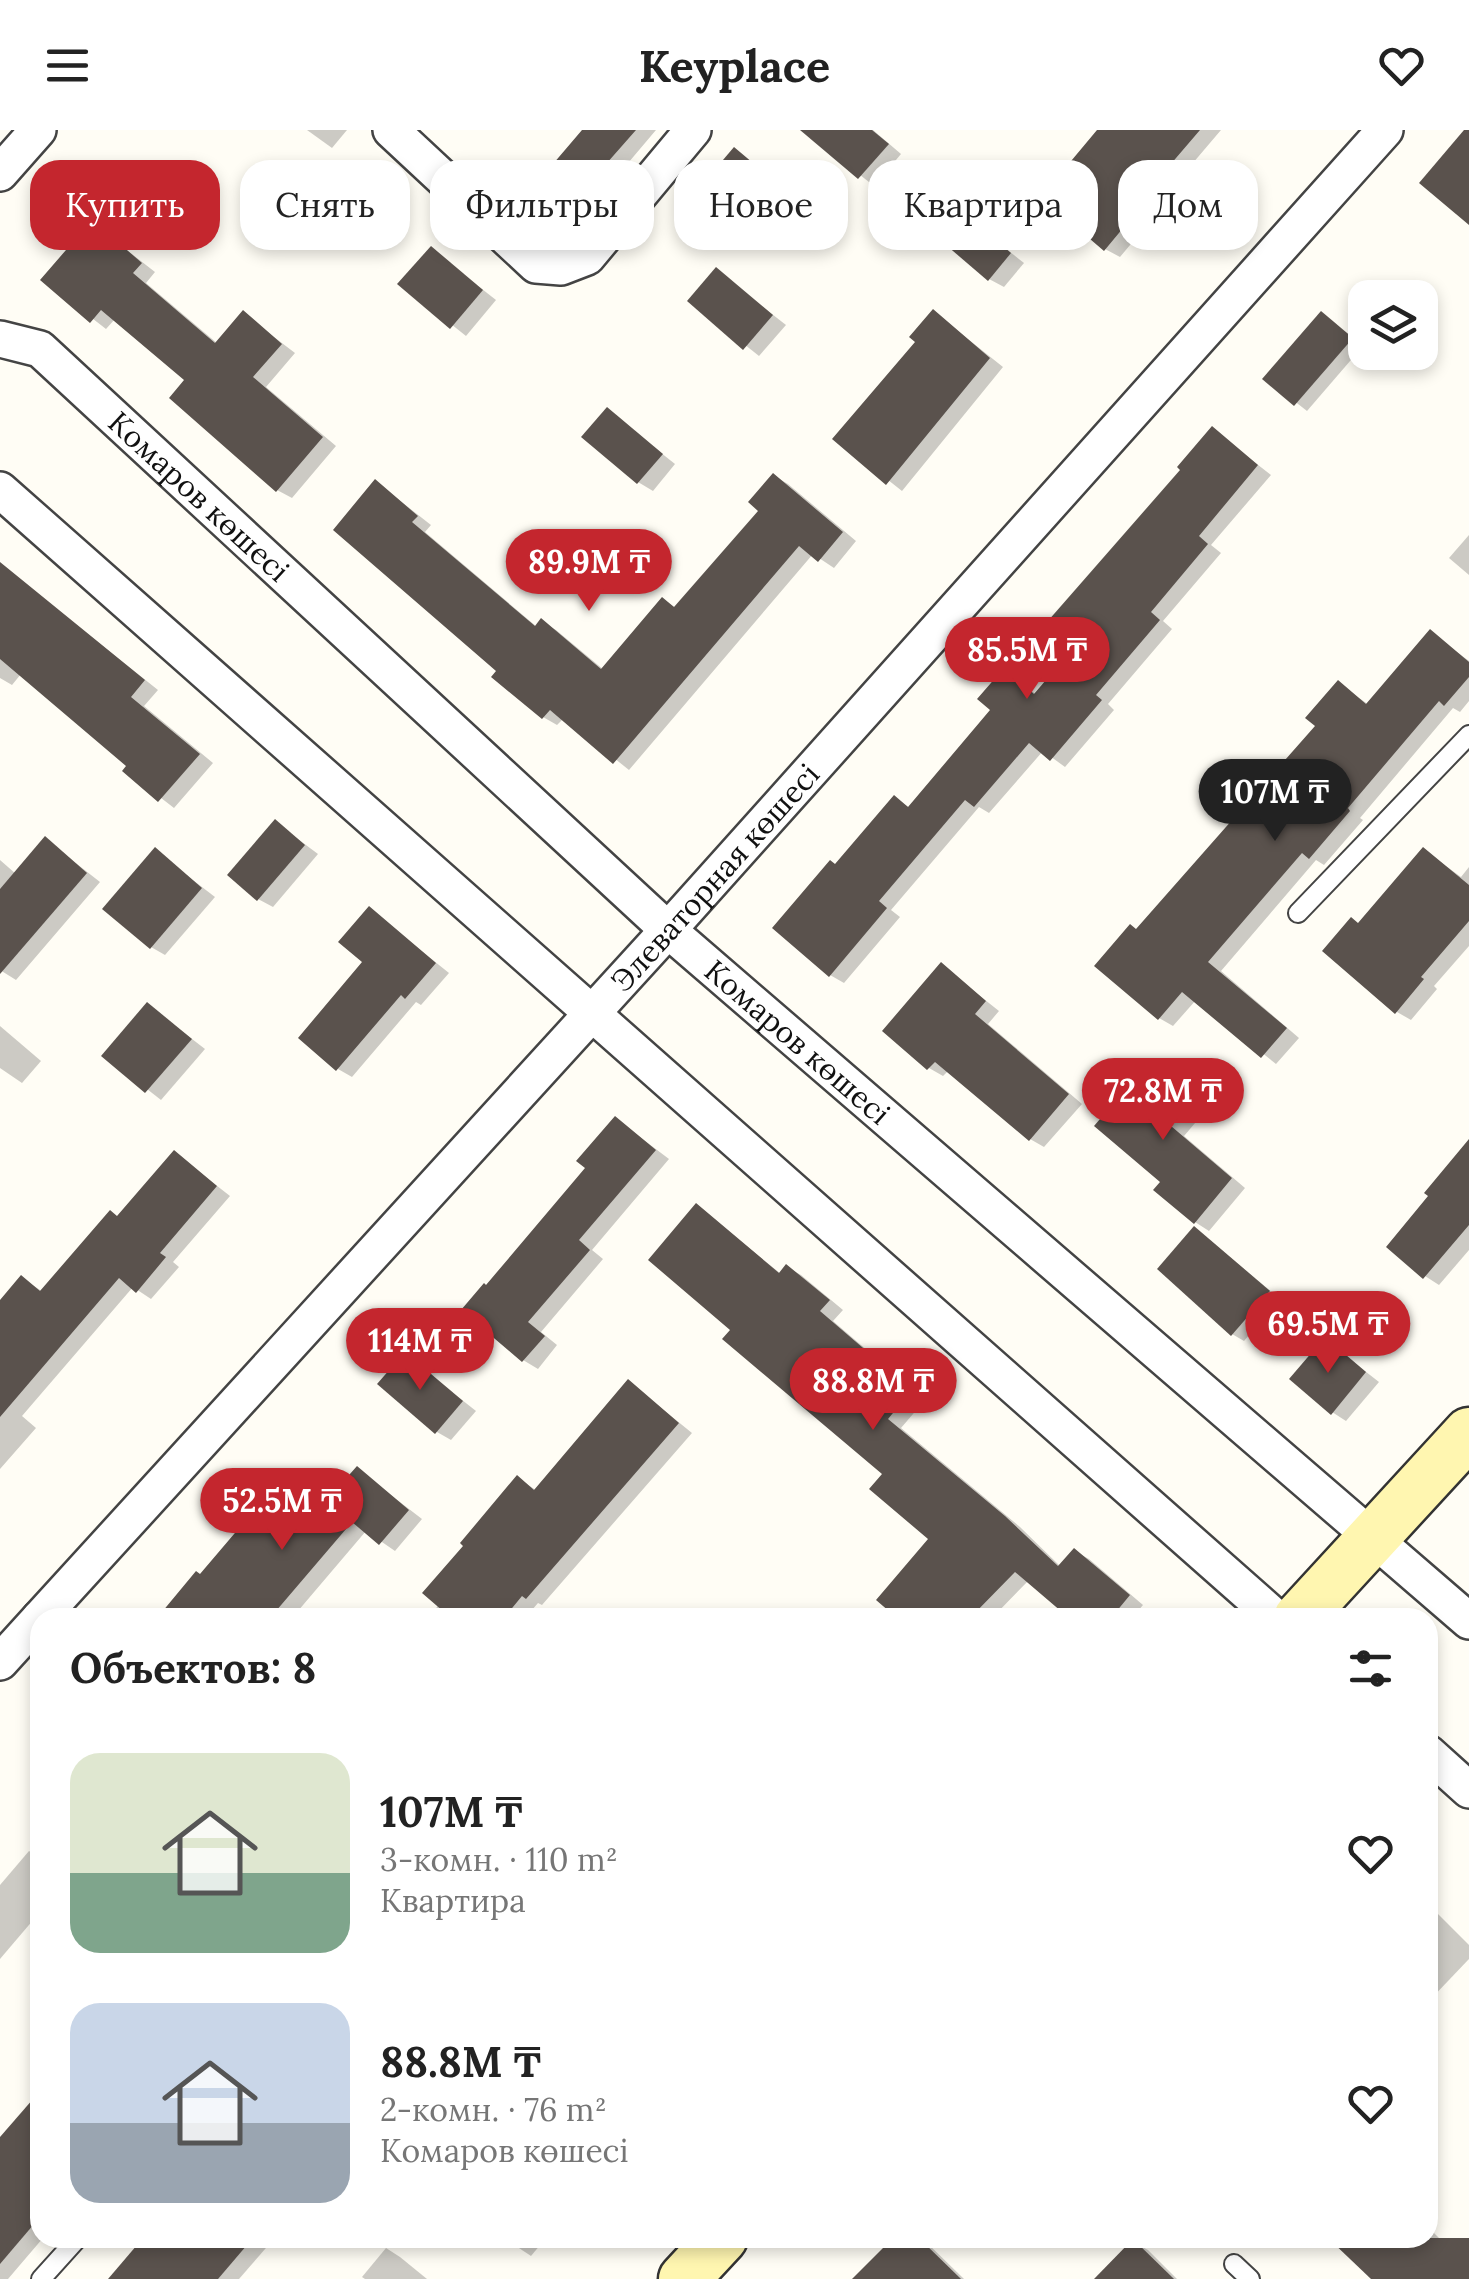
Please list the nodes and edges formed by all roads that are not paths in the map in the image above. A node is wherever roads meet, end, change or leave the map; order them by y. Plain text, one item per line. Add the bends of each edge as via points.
1 (38, 130) edge
2 (391, 130) edge
3 (692, 130) edge
4 (1385, 130) edge
5 (0, 174) edge
6 (0, 339) edge
7 (0, 490) edge
8 (1469, 735) edge
9 (1298, 913) dead end
10 (668, 930) junction
11 (592, 1013) junction
12 (1469, 1433) edge
13 (1372, 1538) junction
14 (49, 1608) edge
15 (1265, 1608) edge
16 (1308, 1608) edge
17 (1469, 1621) edge
18 (30, 1629) edge
19 (0, 1662) edge
20 (1438, 1762) edge
21 (1469, 1790) edge
22 (69, 2248) edge
23 (713, 2248) edge
24 (1234, 2264) dead end
25 (42, 2279) edge
26 (684, 2279) edge
27 (1250, 2279) edge

1 - 5 street
2 - 3 street via 536,265 561,267 587,257
4 - 10 street, Элеваторная көшесі
6 - 10 street, Комаров көшесі via 40,348
7 - 11 street
8 - 9 lane
10 - 11 street, Элеваторная көшесі
10 - 13 street, Комаров көшесі
11 - 14 street, Элеваторная көшесі
11 - 15 street
12 - 13 main road
13 - 16 main road
13 - 17 street, Комаров көшесі
18 - 19 street, Элеваторная көшесі
20 - 21 street
22 - 25 lane
23 - 26 main road
24 - 27 lane

